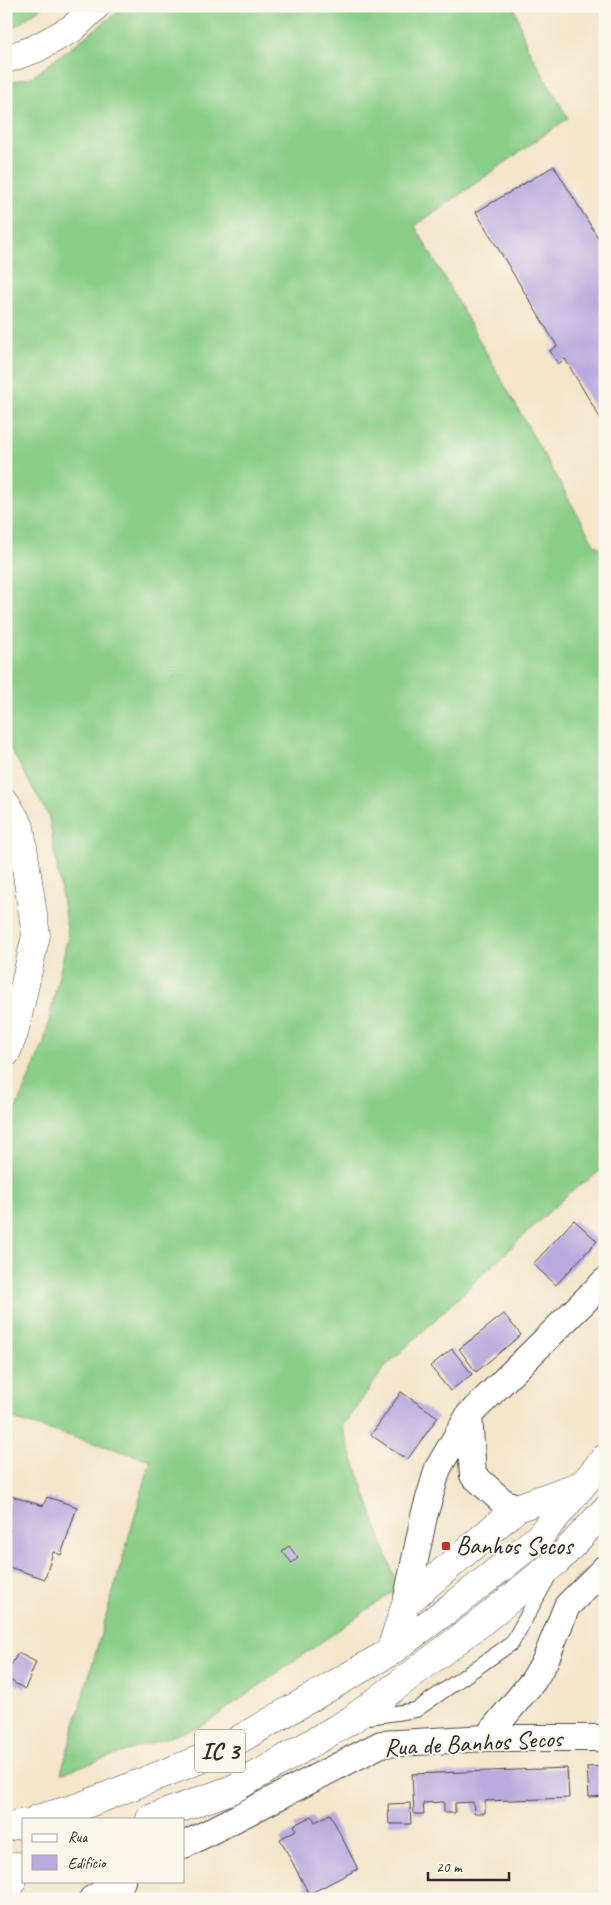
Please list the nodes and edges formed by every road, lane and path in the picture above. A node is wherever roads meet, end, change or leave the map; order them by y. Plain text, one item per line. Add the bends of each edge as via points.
1 (96, 6) edge
2 (6, 59) edge
3 (6, 803) edge
4 (6, 1053) edge
5 (605, 1281) edge
6 (469, 1415) junction
7 (605, 1458) edge
8 (581, 1485) junction
9 (517, 1508) junction
10 (605, 1510) edge
11 (605, 1568) edge
12 (406, 1603) junction
13 (390, 1652) junction
14 (486, 1738) junction
15 (605, 1738) edge
16 (40, 1818) edge
17 (153, 1818) edge
18 (22, 1823) edge
19 (6, 1828) edge
20 (185, 1844) edge
21 (16, 1866) edge
22 (120, 1882) edge
23 (6, 1898) edge
24 (92, 1899) edge

1 - 2 main road via 73,28 35,49
3 - 4 main road via 20,827 36,934 14,1033
5 - 6 street
6 - 9 street via 473,1475 502,1501
6 - 12 street via 438,1468 424,1516
7 - 8 main road, IC 3
8 - 9 main road
8 - 13 main road, IC 3 via 538,1538
9 - 12 main road
10 - 17 main road, IC 3 via 558,1560 351,1720 233,1789
11 - 14 street via 567,1606 545,1661 533,1681
12 - 13 main road
13 - 16 main road, IC 3 via 216,1753 79,1807
14 - 15 street, Rua de Banhos Secos
14 - 20 street, Rua de Banhos Secos via 381,1744
18 - 19 main road
21 - 23 main road
22 - 24 street

